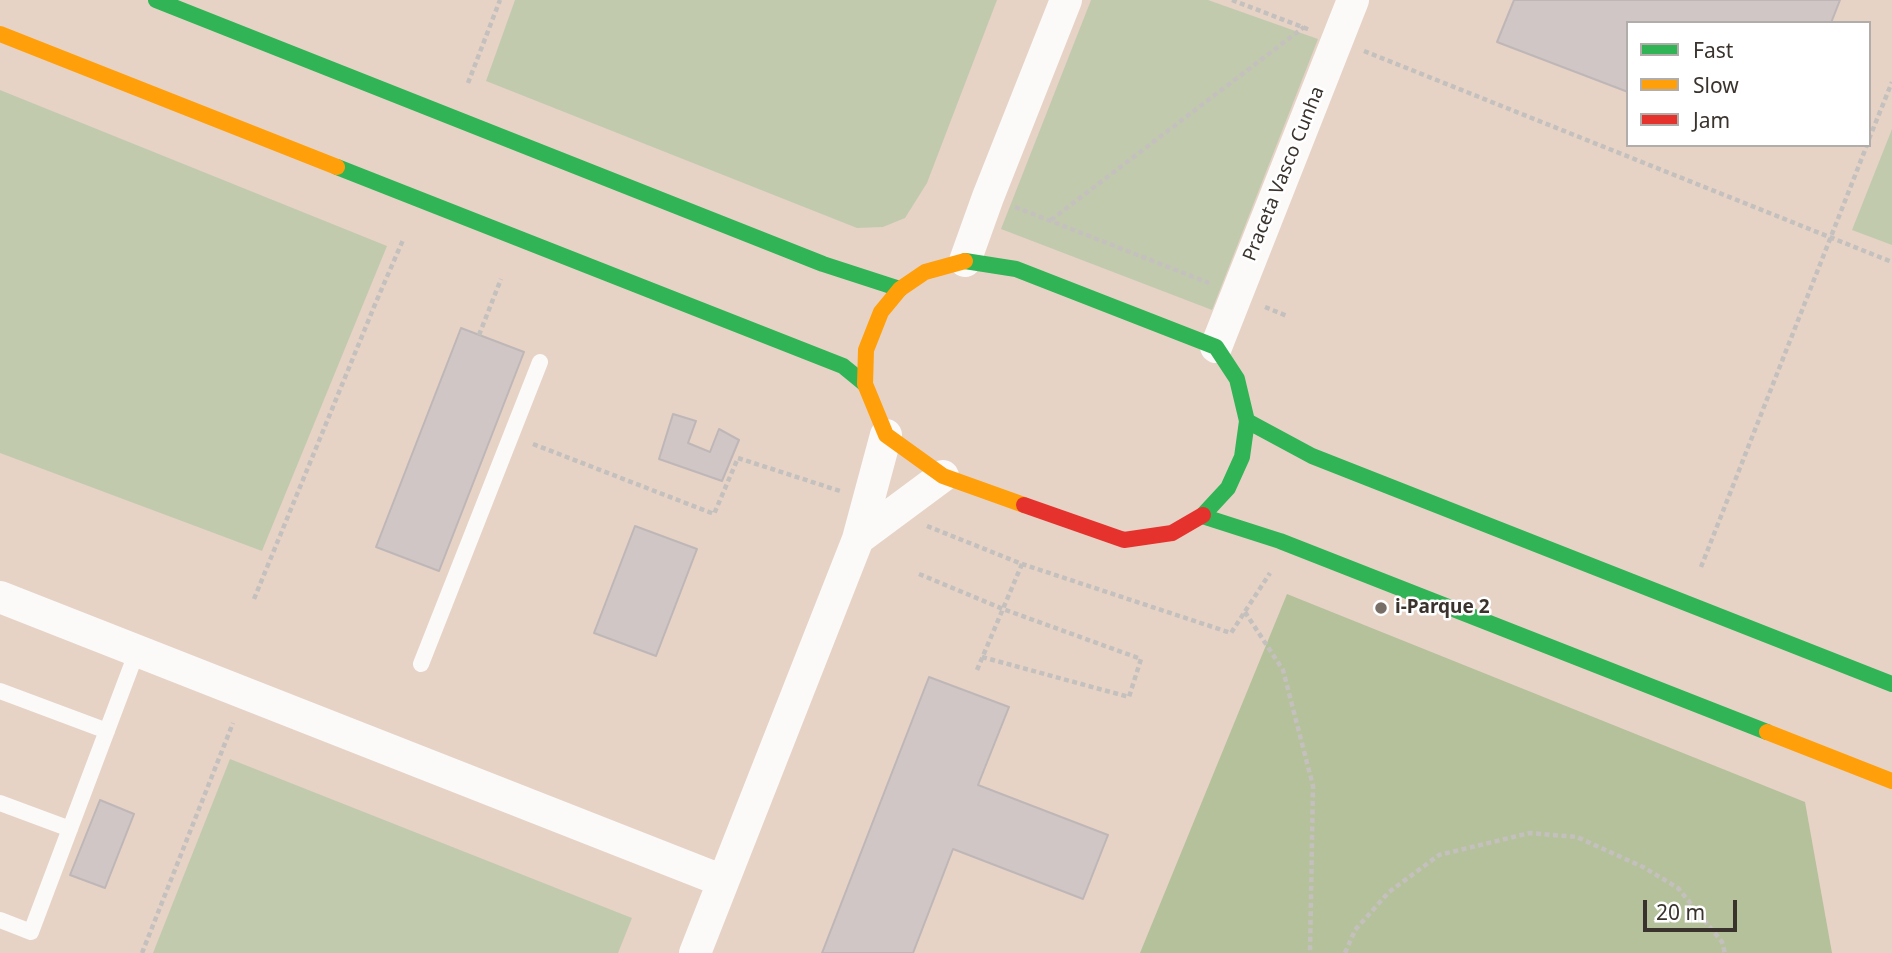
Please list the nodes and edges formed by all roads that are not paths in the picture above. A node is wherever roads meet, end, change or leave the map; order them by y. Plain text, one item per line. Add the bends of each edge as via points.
1 (156, 0) edge
2 (1066, 0) edge
3 (1353, 0) edge
4 (0, 34) edge
5 (965, 261) junction
6 (900, 289) junction
7 (1216, 347) junction
8 (540, 362) dead end
9 (865, 384) junction
10 (1247, 421) junction
11 (886, 435) junction
12 (943, 475) junction
13 (881, 506) junction
14 (1202, 516) junction
15 (0, 597) edge
16 (137, 651) junction
17 (421, 664) dead end
18 (1892, 684) edge
19 (0, 691) edge
20 (107, 731) junction
21 (1892, 781) edge
22 (0, 803) edge
23 (69, 829) junction
24 (723, 881) junction
25 (0, 920) edge
26 (695, 953) edge

1 - 6 street via 823,264
2 - 5 street
3 - 7 street, Praceta Vasco Cunha
4 - 9 street via 843,366
5 - 6 street via 925,272
5 - 7 street via 1017,269
6 - 9 street via 881,312 866,350
7 - 10 street via 1237,379
8 - 17 lane
9 - 11 street
10 - 14 street via 1242,457 1233,478
10 - 18 street via 1311,456
11 - 12 street
11 - 13 street
12 - 13 street
12 - 14 street via 1124,540 1172,533
13 - 24 street via 858,539
14 - 21 street via 1280,541
15 - 16 street
16 - 20 lane
16 - 24 street
19 - 20 lane
20 - 23 lane
22 - 23 lane
23 - 25 lane via 31,932
24 - 26 street

